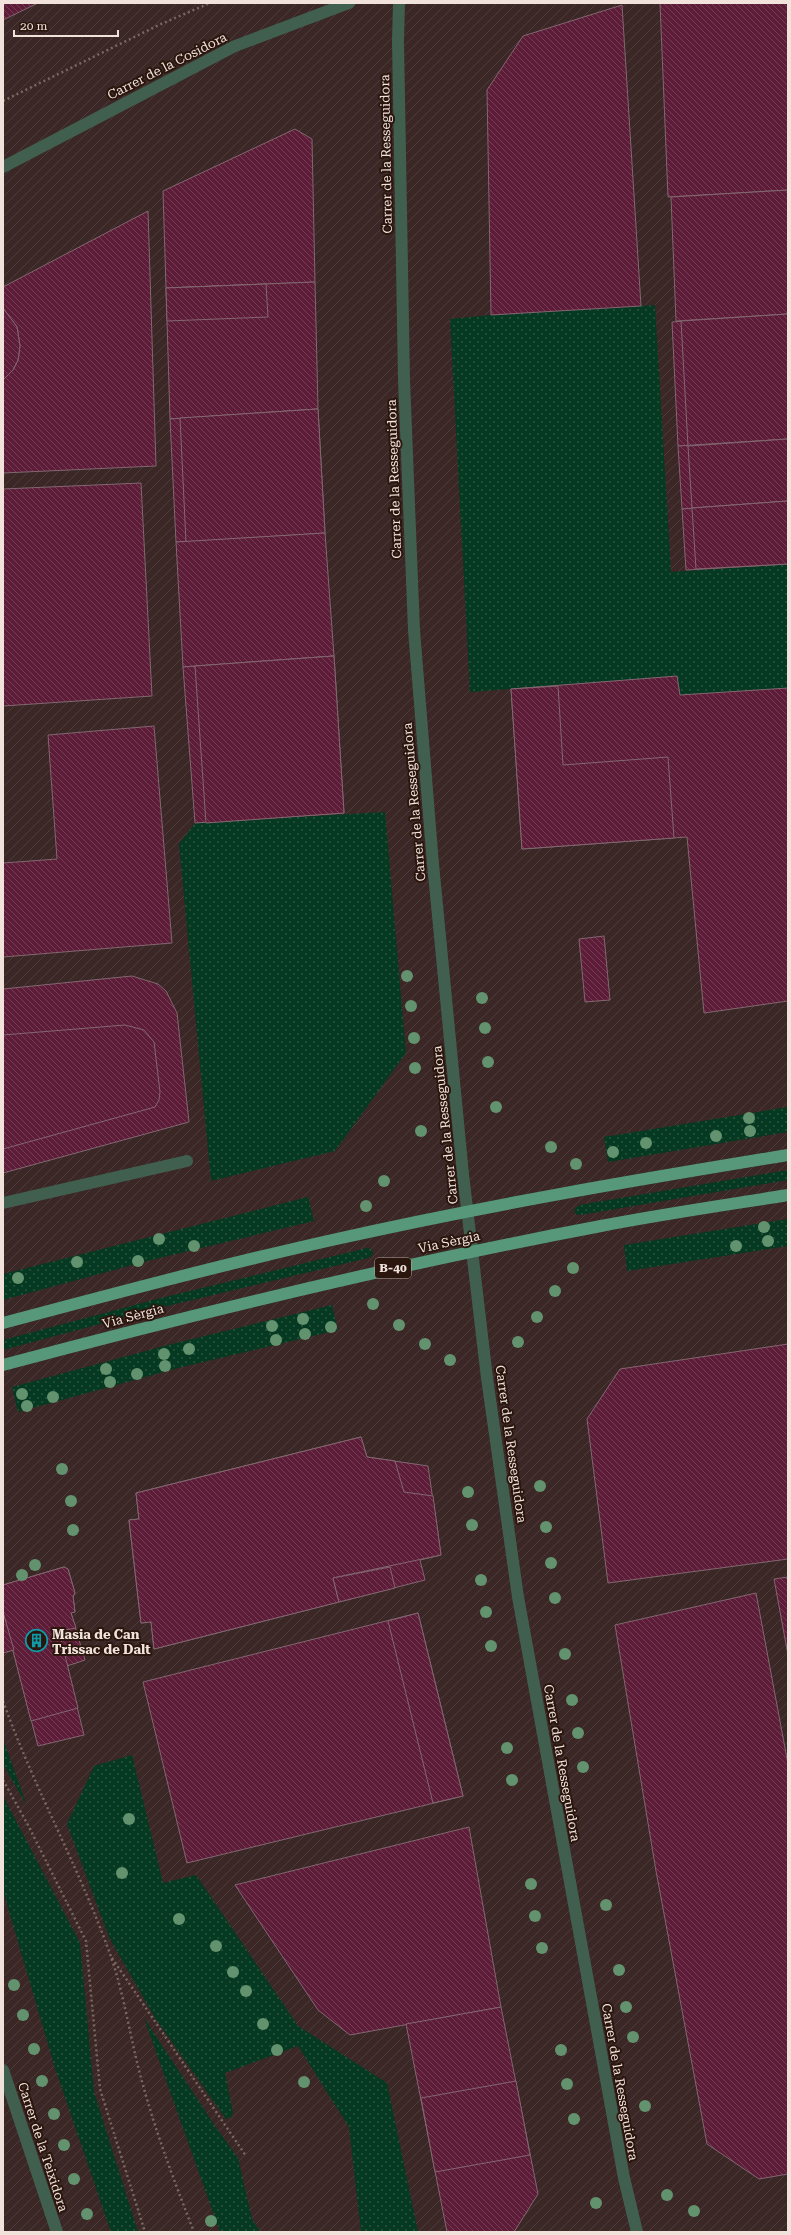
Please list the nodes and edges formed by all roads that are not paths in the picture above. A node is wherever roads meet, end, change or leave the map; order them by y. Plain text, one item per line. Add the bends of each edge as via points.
1 (349, 3) edge
2 (399, 3) edge
3 (3, 167) edge
4 (788, 1155) edge
5 (187, 1161) dead end
6 (788, 1195) edge
7 (3, 1202) edge
8 (468, 1212) junction
9 (472, 1251) junction
10 (3, 1323) edge
11 (3, 1365) edge
12 (3, 2070) edge
13 (56, 2232) edge
14 (637, 2232) edge

1 - 3 street, Carrer de la Cosidora via 235,46
2 - 8 street, Carrer de la Resseguidora via 404,371 414,630 433,864
4 - 8 main road, Via Sèrgia via 599,1186
5 - 7 street
6 - 9 main road, Via Sèrgia / B-40 via 603,1225
8 - 9 street, Carrer de la Resseguidora
8 - 10 main road, Via Sèrgia via 171,1278
9 - 11 main road, Via Sèrgia / B-40 via 166,1321
9 - 14 street, Carrer de la Resseguidora via 518,1597 624,2178
12 - 13 street, Carrer de la Teixidora

